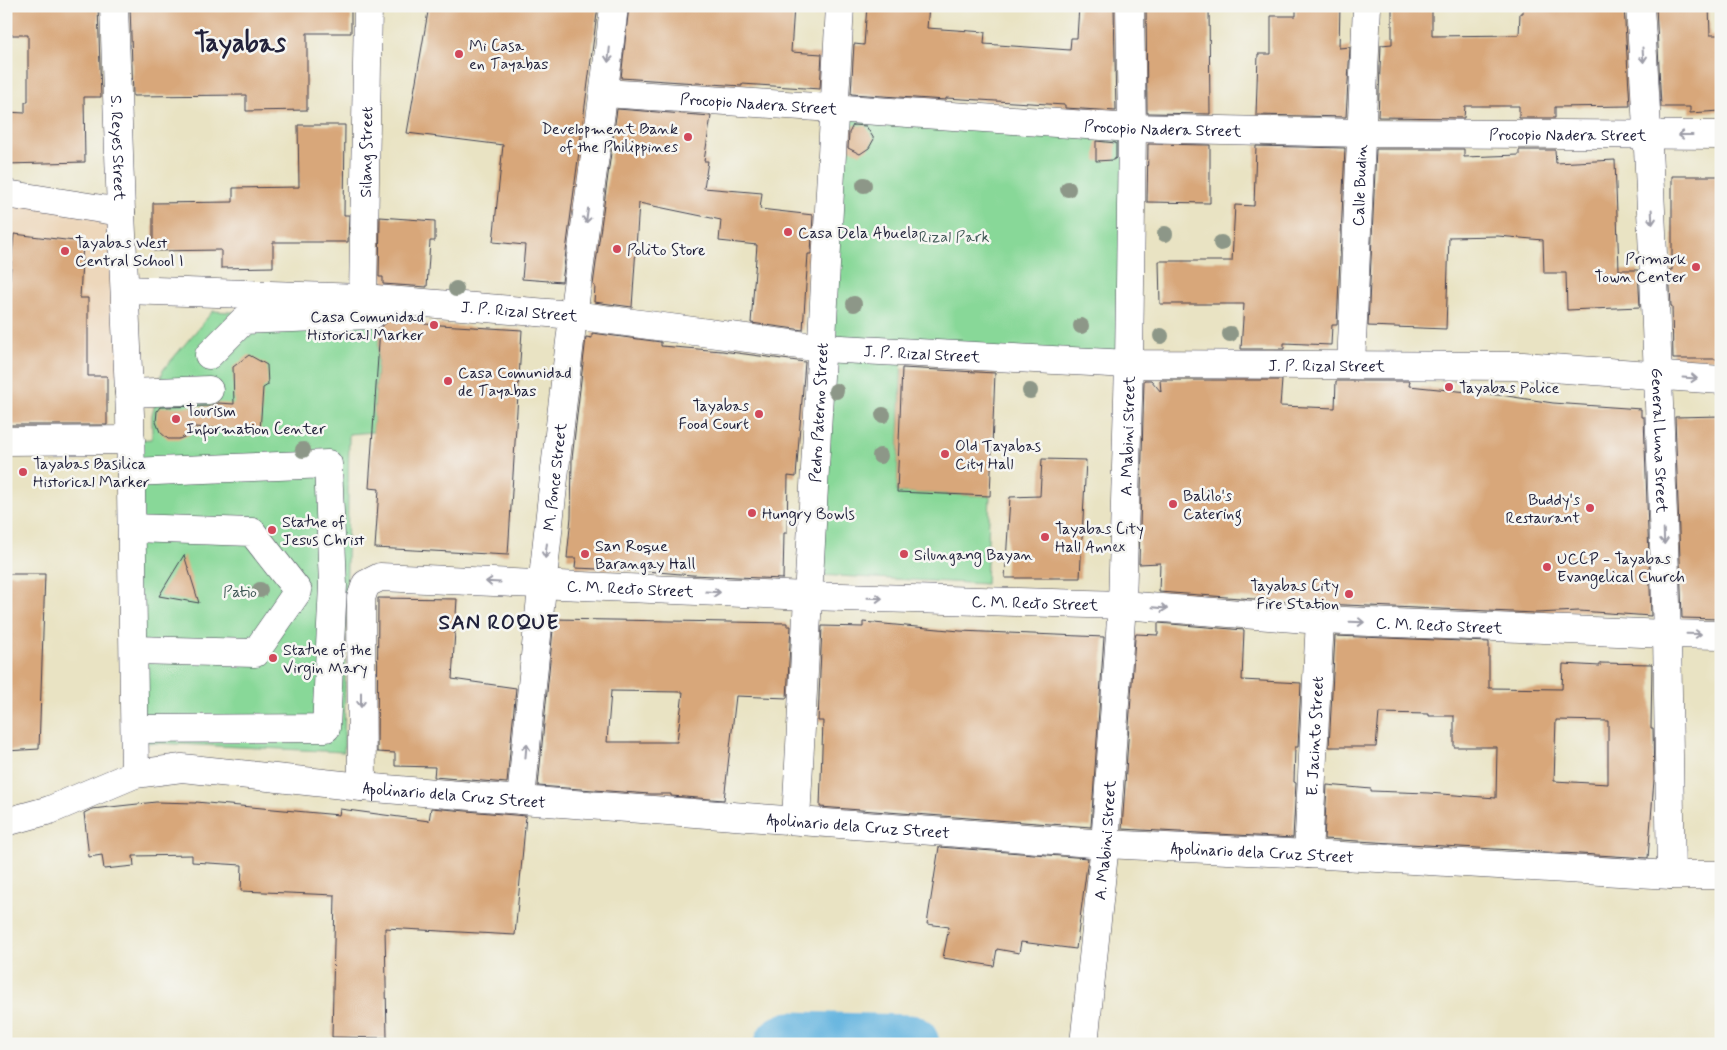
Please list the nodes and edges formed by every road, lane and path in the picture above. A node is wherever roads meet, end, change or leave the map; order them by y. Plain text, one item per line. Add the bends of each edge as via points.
1 (114, 6) edge
2 (368, 6) edge
3 (614, 6) edge
4 (840, 6) edge
5 (1130, 6) edge
6 (1367, 6) edge
7 (1640, 6) edge
8 (605, 92) junction
9 (834, 108) junction
10 (1132, 128) junction
11 (1362, 133) junction
12 (1648, 135) junction
13 (1721, 135) edge
14 (6, 194) edge
15 (121, 212) junction
16 (125, 290) junction
17 (368, 307) junction
18 (573, 315) junction
19 (822, 348) junction
20 (209, 355) dead end
21 (1129, 364) junction
22 (1351, 365) junction
23 (1659, 375) junction
24 (1721, 380) edge
25 (209, 390) dead end
26 (130, 416) junction
27 (6, 441) edge
28 (131, 472) junction
29 (132, 528) junction
30 (542, 584) junction
31 (333, 585) junction
32 (298, 591) junction
33 (364, 591) junction
34 (808, 596) junction
35 (1122, 605) junction
36 (1320, 620) junction
37 (1667, 634) junction
38 (1721, 635) edge
39 (134, 650) junction
40 (135, 730) junction
41 (135, 774) junction
42 (362, 787) junction
43 (521, 800) junction
44 (796, 820) junction
45 (6, 822) edge
46 (1105, 844) junction
47 (1308, 854) junction
48 (1671, 875) junction
49 (1721, 875) edge
50 (1084, 1044) edge

1 - 15 street, S. Reyes Street
2 - 17 street, Silang Street
3 -> 8 street, M. Ponce Street
4 - 9 street, Pedro Paterno Street
5 - 10 street, A. Mabini Street
6 - 11 street, Calle Budin
7 -> 12 street, General Luna Street
8 - 9 street, Procopio Nadera Street
8 -> 18 street, M. Ponce Street
9 - 10 street, Procopio Nadera Street
9 - 19 street, Pedro Paterno Street
10 - 11 street, Procopio Nadera Street
10 - 21 street, A. Mabini Street
11 - 12 street, Procopio Nadera Street
11 - 22 street, Calle Budin
13 -> 12 street, Procopio Nadera Street
12 -> 23 street, General Luna Street
14 - 15 street
15 - 16 street, S. Reyes Street
16 - 17 street, J. P. Rizal Street
16 - 26 street, S. Reyes Street
17 - 18 street, J. P. Rizal Street
17 - 20 street via 244,320
18 - 19 street, J. P. Rizal Street
18 -> 30 street, M. Ponce Street
19 - 21 street, J. P. Rizal Street
19 - 34 street, Pedro Paterno Street
21 - 22 street, J. P. Rizal Street
21 - 35 street, A. Mabini Street
22 - 23 street, J. P. Rizal Street via 1523,366
23 -> 24 street, J. P. Rizal Street
23 -> 37 street, General Luna Street
25 - 26 street
26 - 27 street
26 - 28 street, S. Reyes Street
28 - 29 street, S. Reyes Street
28 - 31 street via 328,464
29 - 32 street via 252,532
29 - 39 street, S. Reyes Street
30 -> 33 street, C. M. Recto Street via 380,577
30 -> 34 street, C. M. Recto Street
43 -> 30 street, M. Ponce Street
31 - 32 street, C. M. Recto Street
31 - 33 street, C. M. Recto Street
31 - 40 street via 326,728
32 - 39 street via 255,653
33 -> 42 street
34 -> 35 street, C. M. Recto Street
34 - 44 street, Pedro Paterno Street
35 -> 36 street, C. M. Recto Street
35 - 46 street, A. Mabini Street
36 -> 37 street, C. M. Recto Street
36 - 47 street, E. Jacinto Street
37 -> 38 street, C. M. Recto Street
37 - 48 street, General Luna Street
39 - 40 street, S. Reyes Street
40 - 41 street, S. Reyes Street
41 - 42 street, Apolinario dela Cruz Street via 182,768
41 - 45 street, Apolinario dela Cruz Street via 50,810
42 - 43 street, Apolinario dela Cruz Street
43 - 44 street, Apolinario dela Cruz Street
44 - 46 street, Apolinario dela Cruz Street
46 - 47 street, Apolinario dela Cruz Street
46 - 50 street, A. Mabini Street
47 - 48 street, Apolinario dela Cruz Street
48 - 49 street, Apolinario dela Cruz Street

